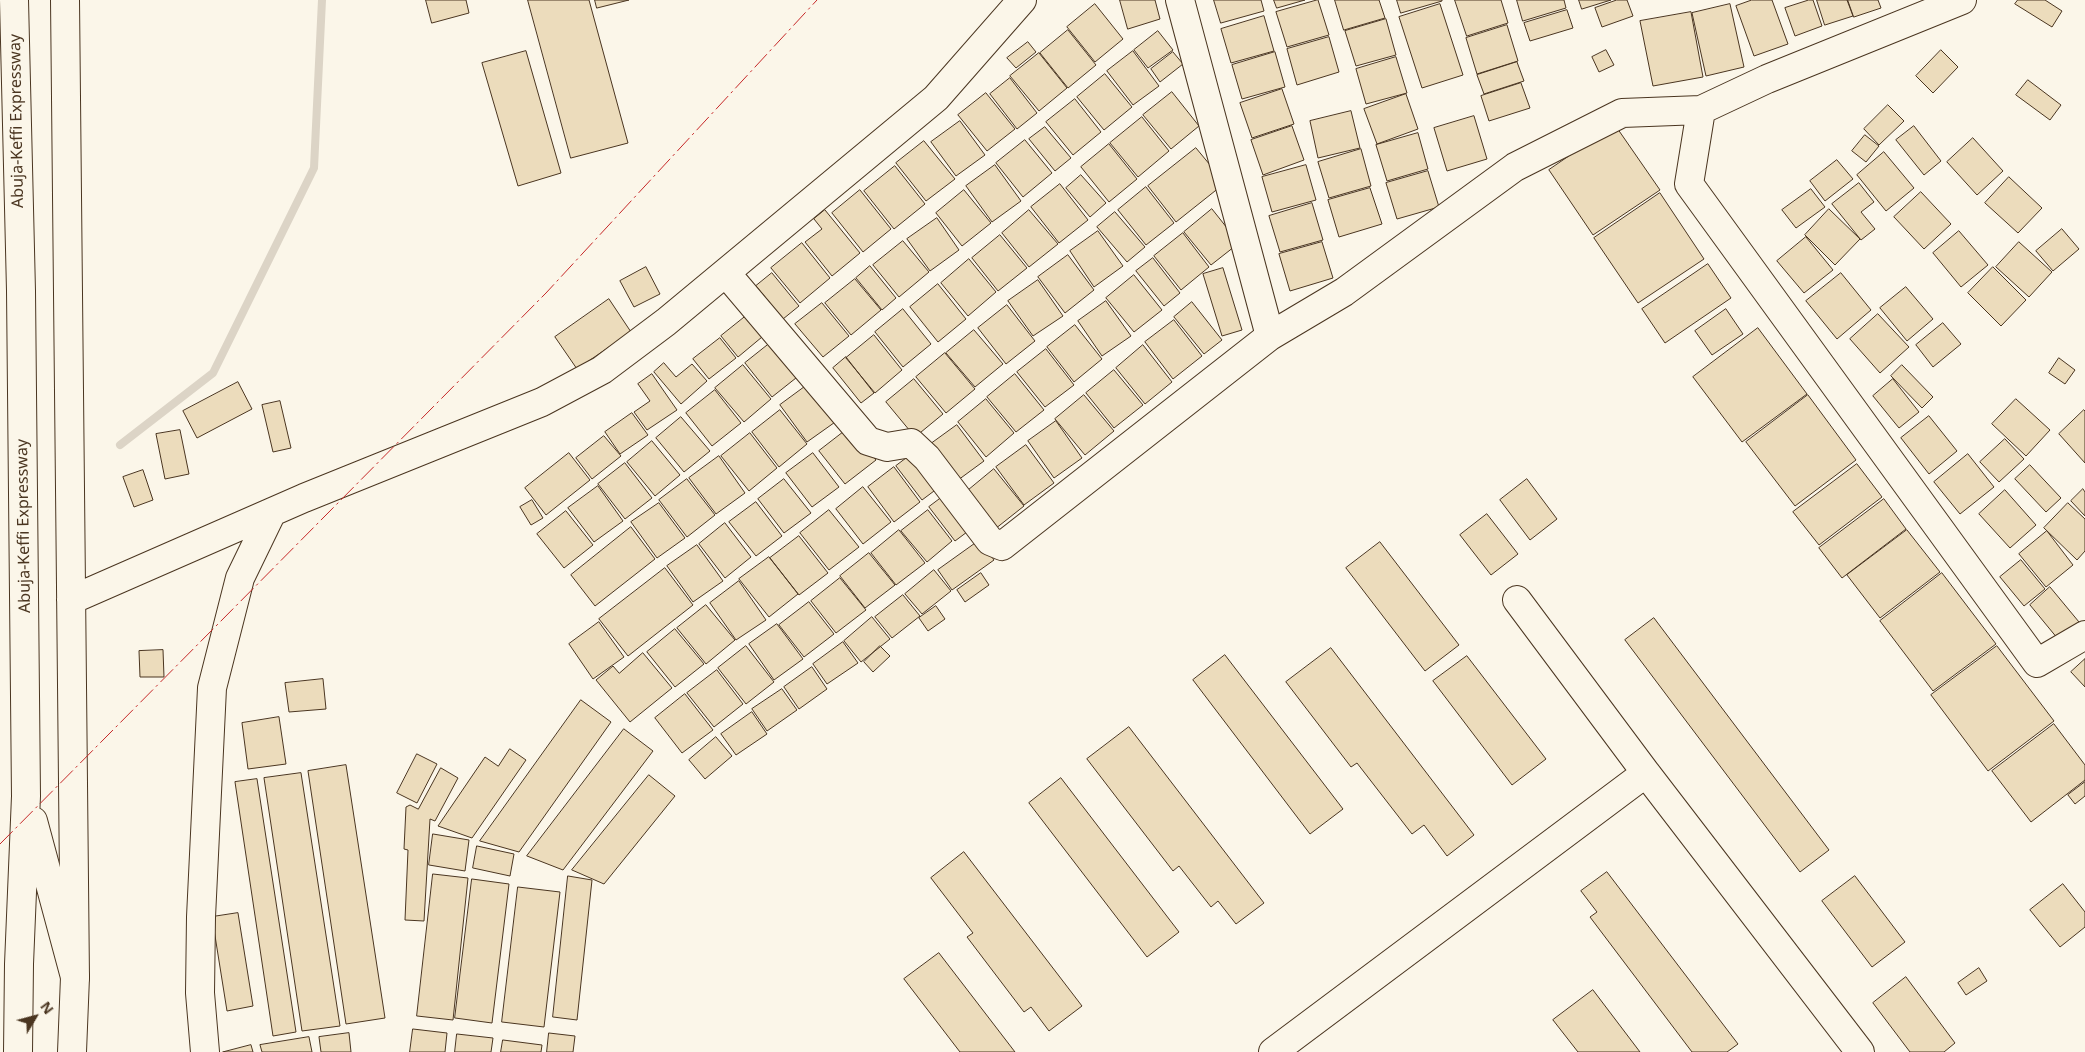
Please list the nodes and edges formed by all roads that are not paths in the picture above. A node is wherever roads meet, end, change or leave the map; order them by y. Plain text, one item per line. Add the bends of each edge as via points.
1 (14, 0) edge
2 (65, 0) edge
3 (1022, 0) edge
4 (1180, 0) edge
5 (1962, 0) edge
6 (1702, 110) junction
7 (726, 273) junction
8 (1270, 336) junction
9 (272, 512) junction
10 (71, 600) junction
11 (1517, 600) dead end
12 (2085, 635) edge
13 (1646, 773) junction
14 (26, 796) junction
15 (75, 977) junction
16 (18, 1052) edge
17 (72, 1052) edge
18 (205, 1052) edge
19 (1273, 1052) edge
20 (1860, 1052) edge

1 - 14 main road, Abuja-Keffi Expressway
2 - 10 main road
3 - 7 main road via 936,98
4 - 8 main road
5 - 6 main road via 1767,79
6 - 8 main road via 1622,113 1515,167 1344,292
6 - 12 main road via 1689,184 2020,639 2038,663
7 - 8 main road via 868,441 887,446 910,443 927,458 990,541 1002,546
7 - 9 main road via 602,370 542,402
9 - 10 main road
9 - 18 main road via 240,578 212,688 200,993
10 - 15 main road
11 - 13 main road
13 - 19 main road
13 - 20 main road
14 - 15 main road
14 - 16 main road, Abuja-Keffi Expressway
15 - 17 main road

